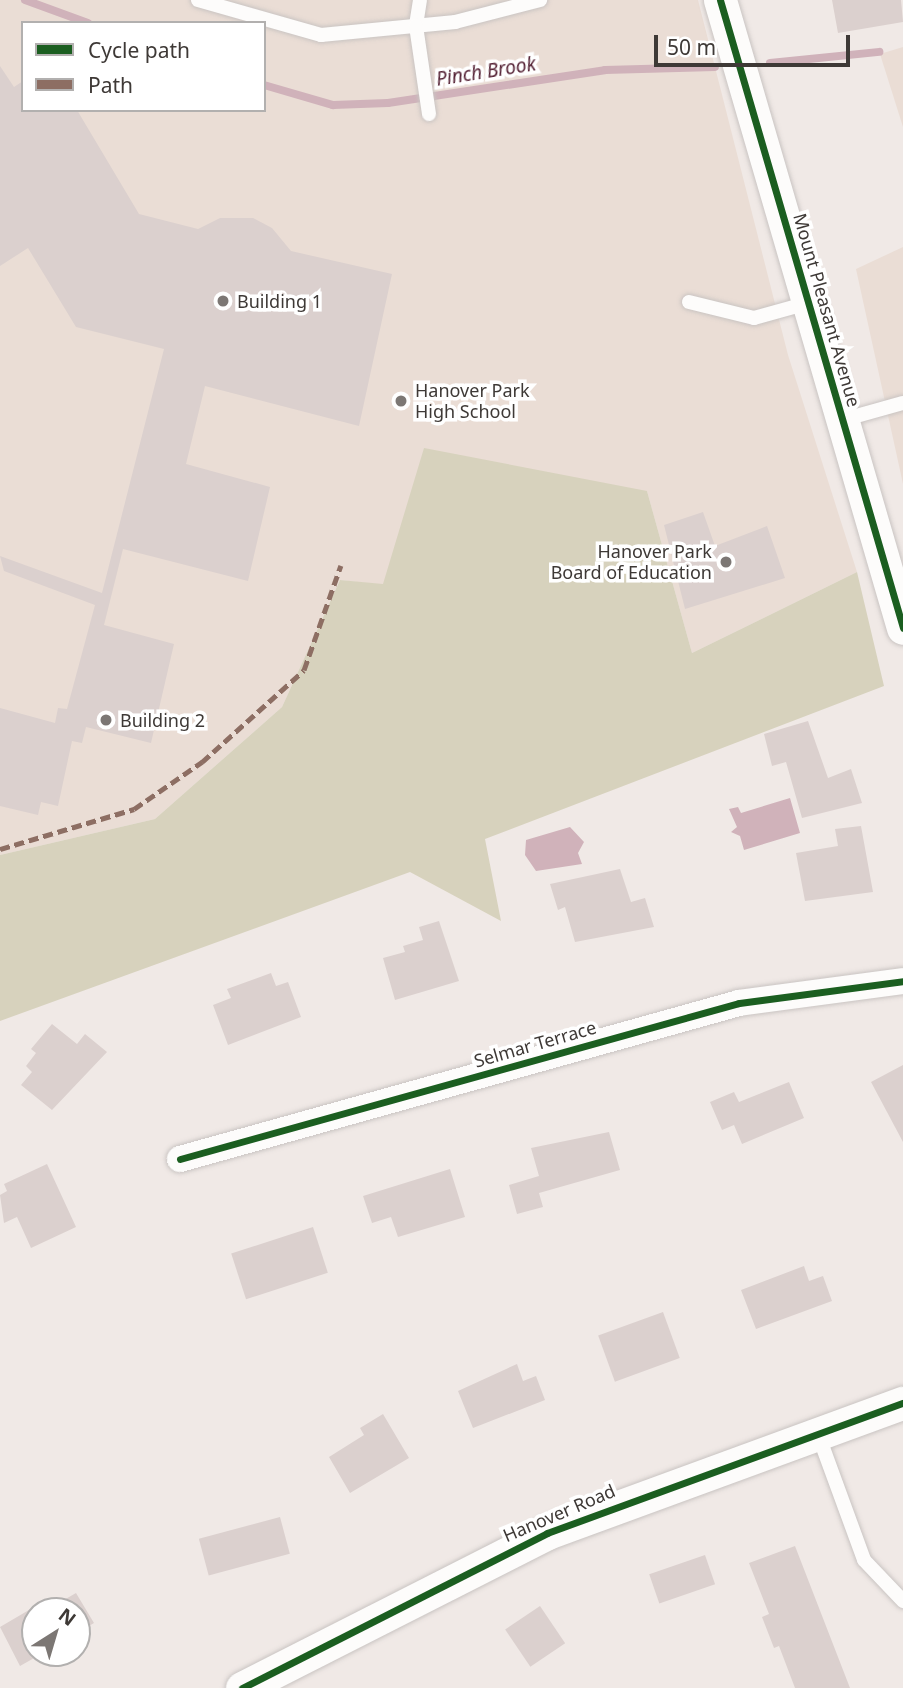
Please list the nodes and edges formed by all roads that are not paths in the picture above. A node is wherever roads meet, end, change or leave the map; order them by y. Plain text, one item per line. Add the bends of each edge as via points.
1 (198, 0) edge
2 (420, 0) edge
3 (540, 0) edge
4 (720, 0) edge
5 (416, 26) junction
6 (429, 114) dead end
7 (689, 302) dead end
8 (808, 303) junction
9 (903, 403) edge
10 (842, 420) junction
11 (903, 628) edge
12 (903, 981) edge
13 (180, 1159) dead end
14 (903, 1403) edge
15 (817, 1433) junction
16 (903, 1601) edge
17 (256, 1685) edge

1 - 5 lane via 321,35
2 - 5 lane
3 - 5 lane
4 - 8 street, Mount Pleasant Avenue
5 - 6 lane
7 - 8 lane via 754,318
8 - 10 street, Mount Pleasant Avenue
9 - 10 lane
10 - 11 street, Mount Pleasant Avenue
12 - 13 street, Selmar Terrace via 739,1003
14 - 15 street, Hanover Road
15 - 16 lane via 864,1560
15 - 17 street, Hanover Road via 547,1534

